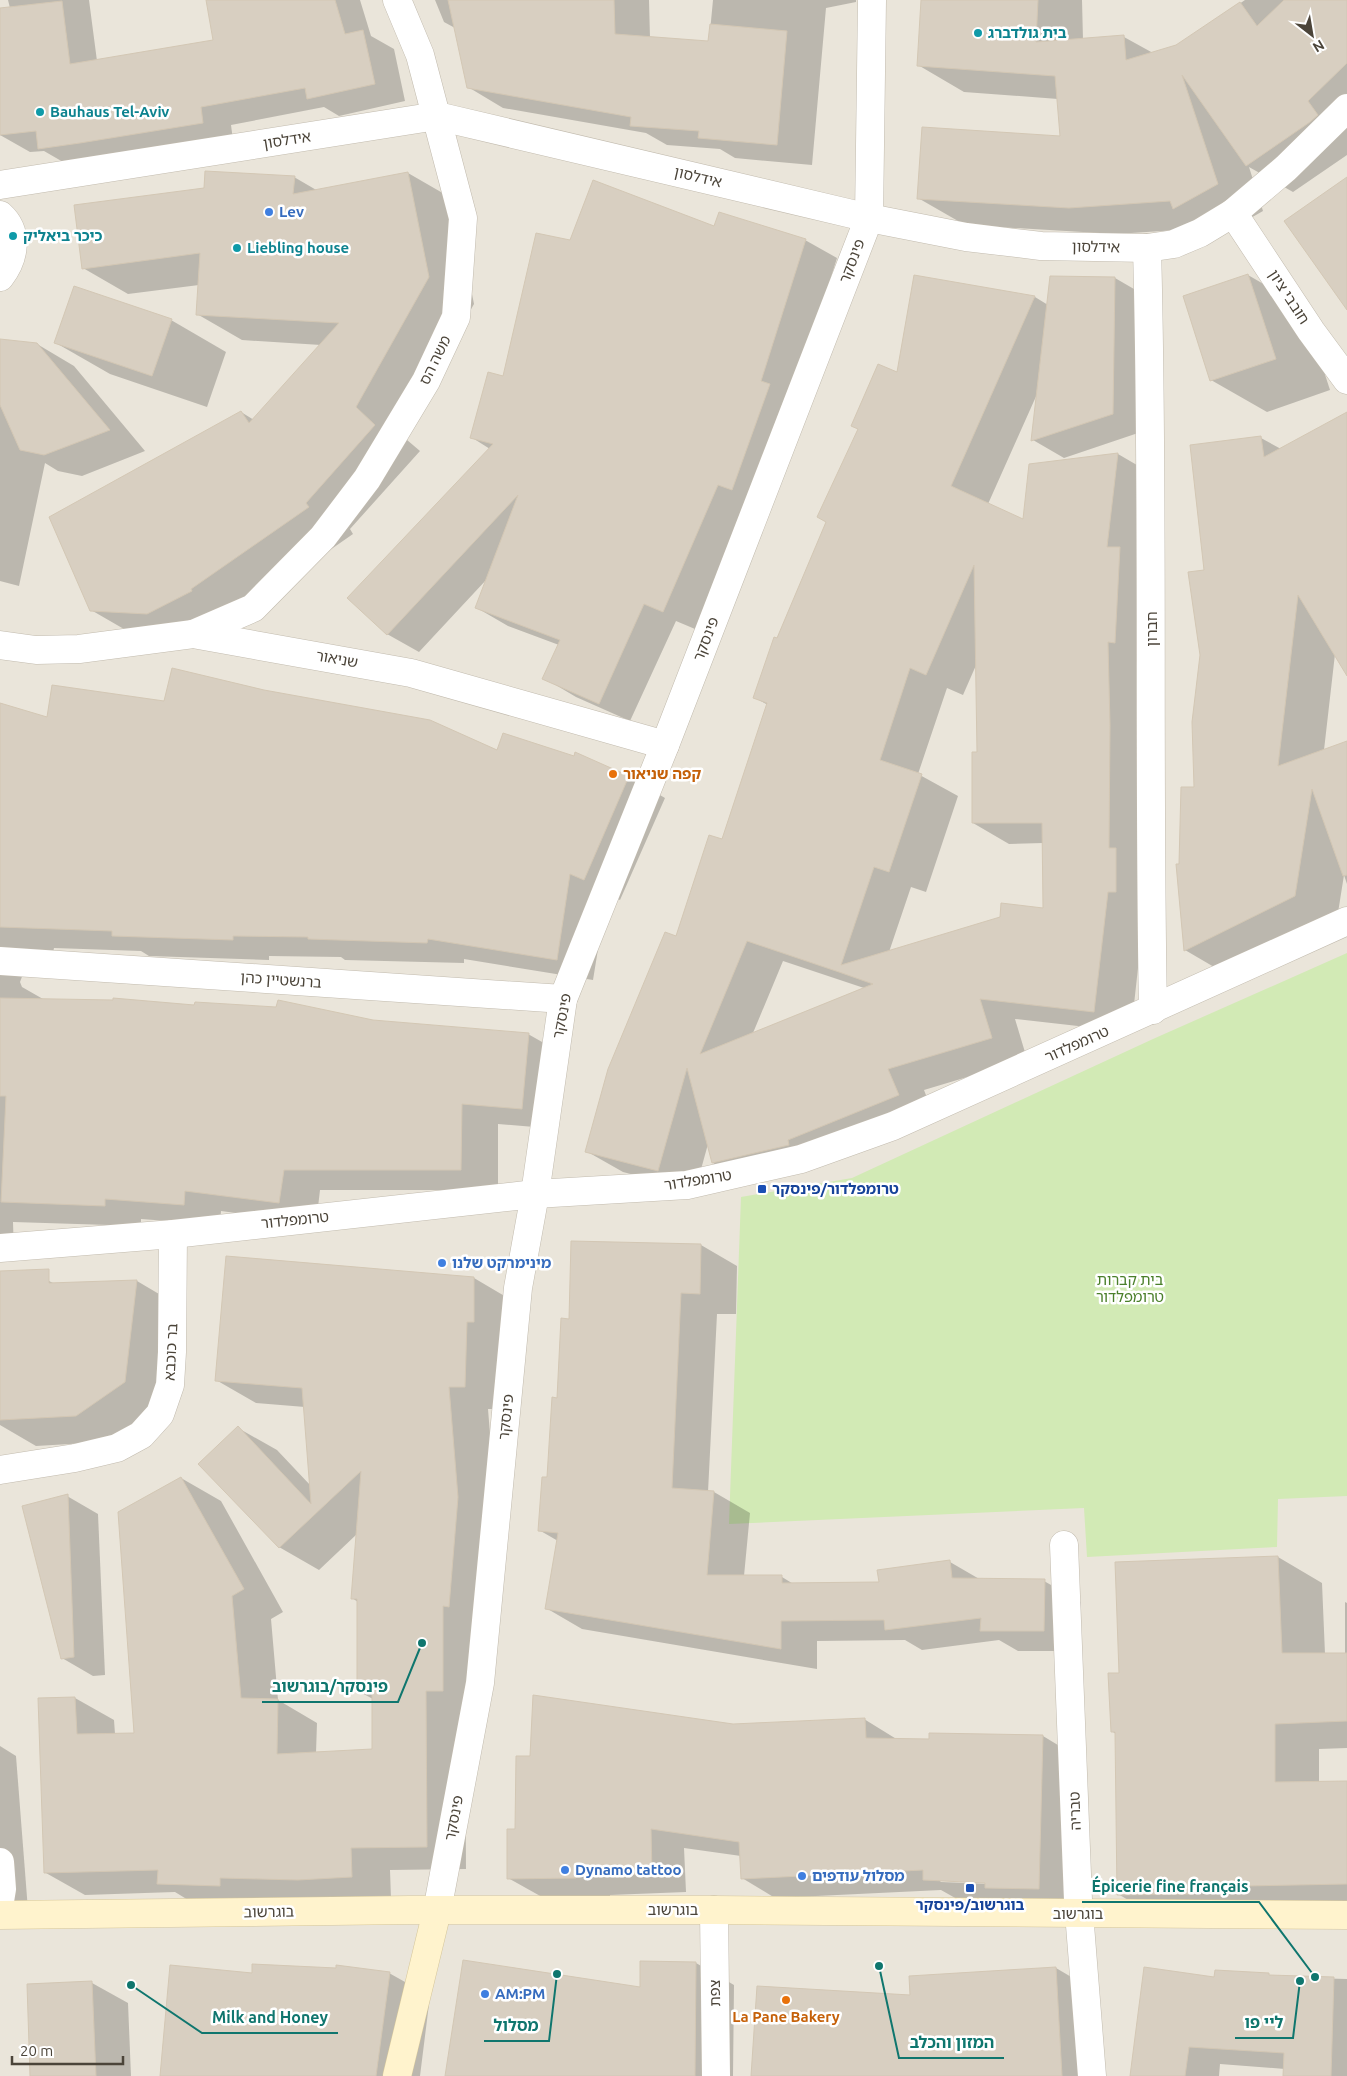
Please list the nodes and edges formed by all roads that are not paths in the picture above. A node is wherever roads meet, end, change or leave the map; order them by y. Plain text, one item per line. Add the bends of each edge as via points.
1 (397, 0) edge
2 (872, 0) edge
3 (1347, 108) edge
4 (437, 116) junction
5 (2, 185) edge
6 (1233, 213) junction
7 (0, 214) edge
8 (869, 218) junction
9 (1148, 248) junction
10 (0, 277) edge
11 (1347, 380) edge
12 (194, 634) junction
13 (0, 645) edge
14 (665, 745) junction
15 (1347, 921) edge
16 (0, 961) edge
17 (563, 999) junction
18 (1153, 1010) junction
19 (535, 1194) junction
20 (173, 1234) junction
21 (0, 1248) edge
22 (0, 1470) edge
23 (1064, 1545) dead end
24 (0, 1862) edge
25 (0, 1901) edge
26 (714, 1910) junction
27 (437, 1911) junction
28 (1079, 1914) junction
29 (0, 1915) edge
30 (1347, 1915) edge
31 (397, 2076) edge
32 (716, 2076) edge
33 (1092, 2076) edge

1 - 4 street, משה הס via 420,55
2 - 8 street, פינסקר
3 - 6 street, אידלסון via 1286,168
4 - 5 street, אידלסון
4 - 8 street, אידלסון
4 - 12 street, משה הס via 463,218 456,317 426,381 367,479 324,537 253,608
6 - 9 street, אידלסון via 1174,244
6 - 11 street, חובבי ציון
7 - 10 street via 13,236 12,258
8 - 9 street, אידלסון via 966,237 1041,246
8 - 14 street, פינסקר
9 - 18 street, חברון via 1152,396 1150,850
12 - 13 street, שניאור via 79,650 36,650
12 - 14 street, שניאור via 411,673
14 - 17 street, פינסקר
15 - 18 street, טרומפלדור
16 - 17 street, ברנשטיין כהן
17 - 19 street, פינסקר
18 - 19 street, טרומפלדור via 893,1126 801,1159 687,1185
19 - 20 street, טרומפלדור
19 - 27 street, פינסקר via 518,1288 480,1683
20 - 21 street, טרומפלדור
20 - 22 street, בר כוכבא via 170,1385 160,1414 141,1435 117,1448
23 - 28 street, טבריה
24 - 25 street
26 - 27 street, בוגרשוב
26 - 28 street, בוגרשוב
26 - 32 street, צפת
27 - 29 street, בוגרשוב
27 - 31 street, פינסקר
28 - 30 street, בוגרשוב
28 - 33 street, טבריה

